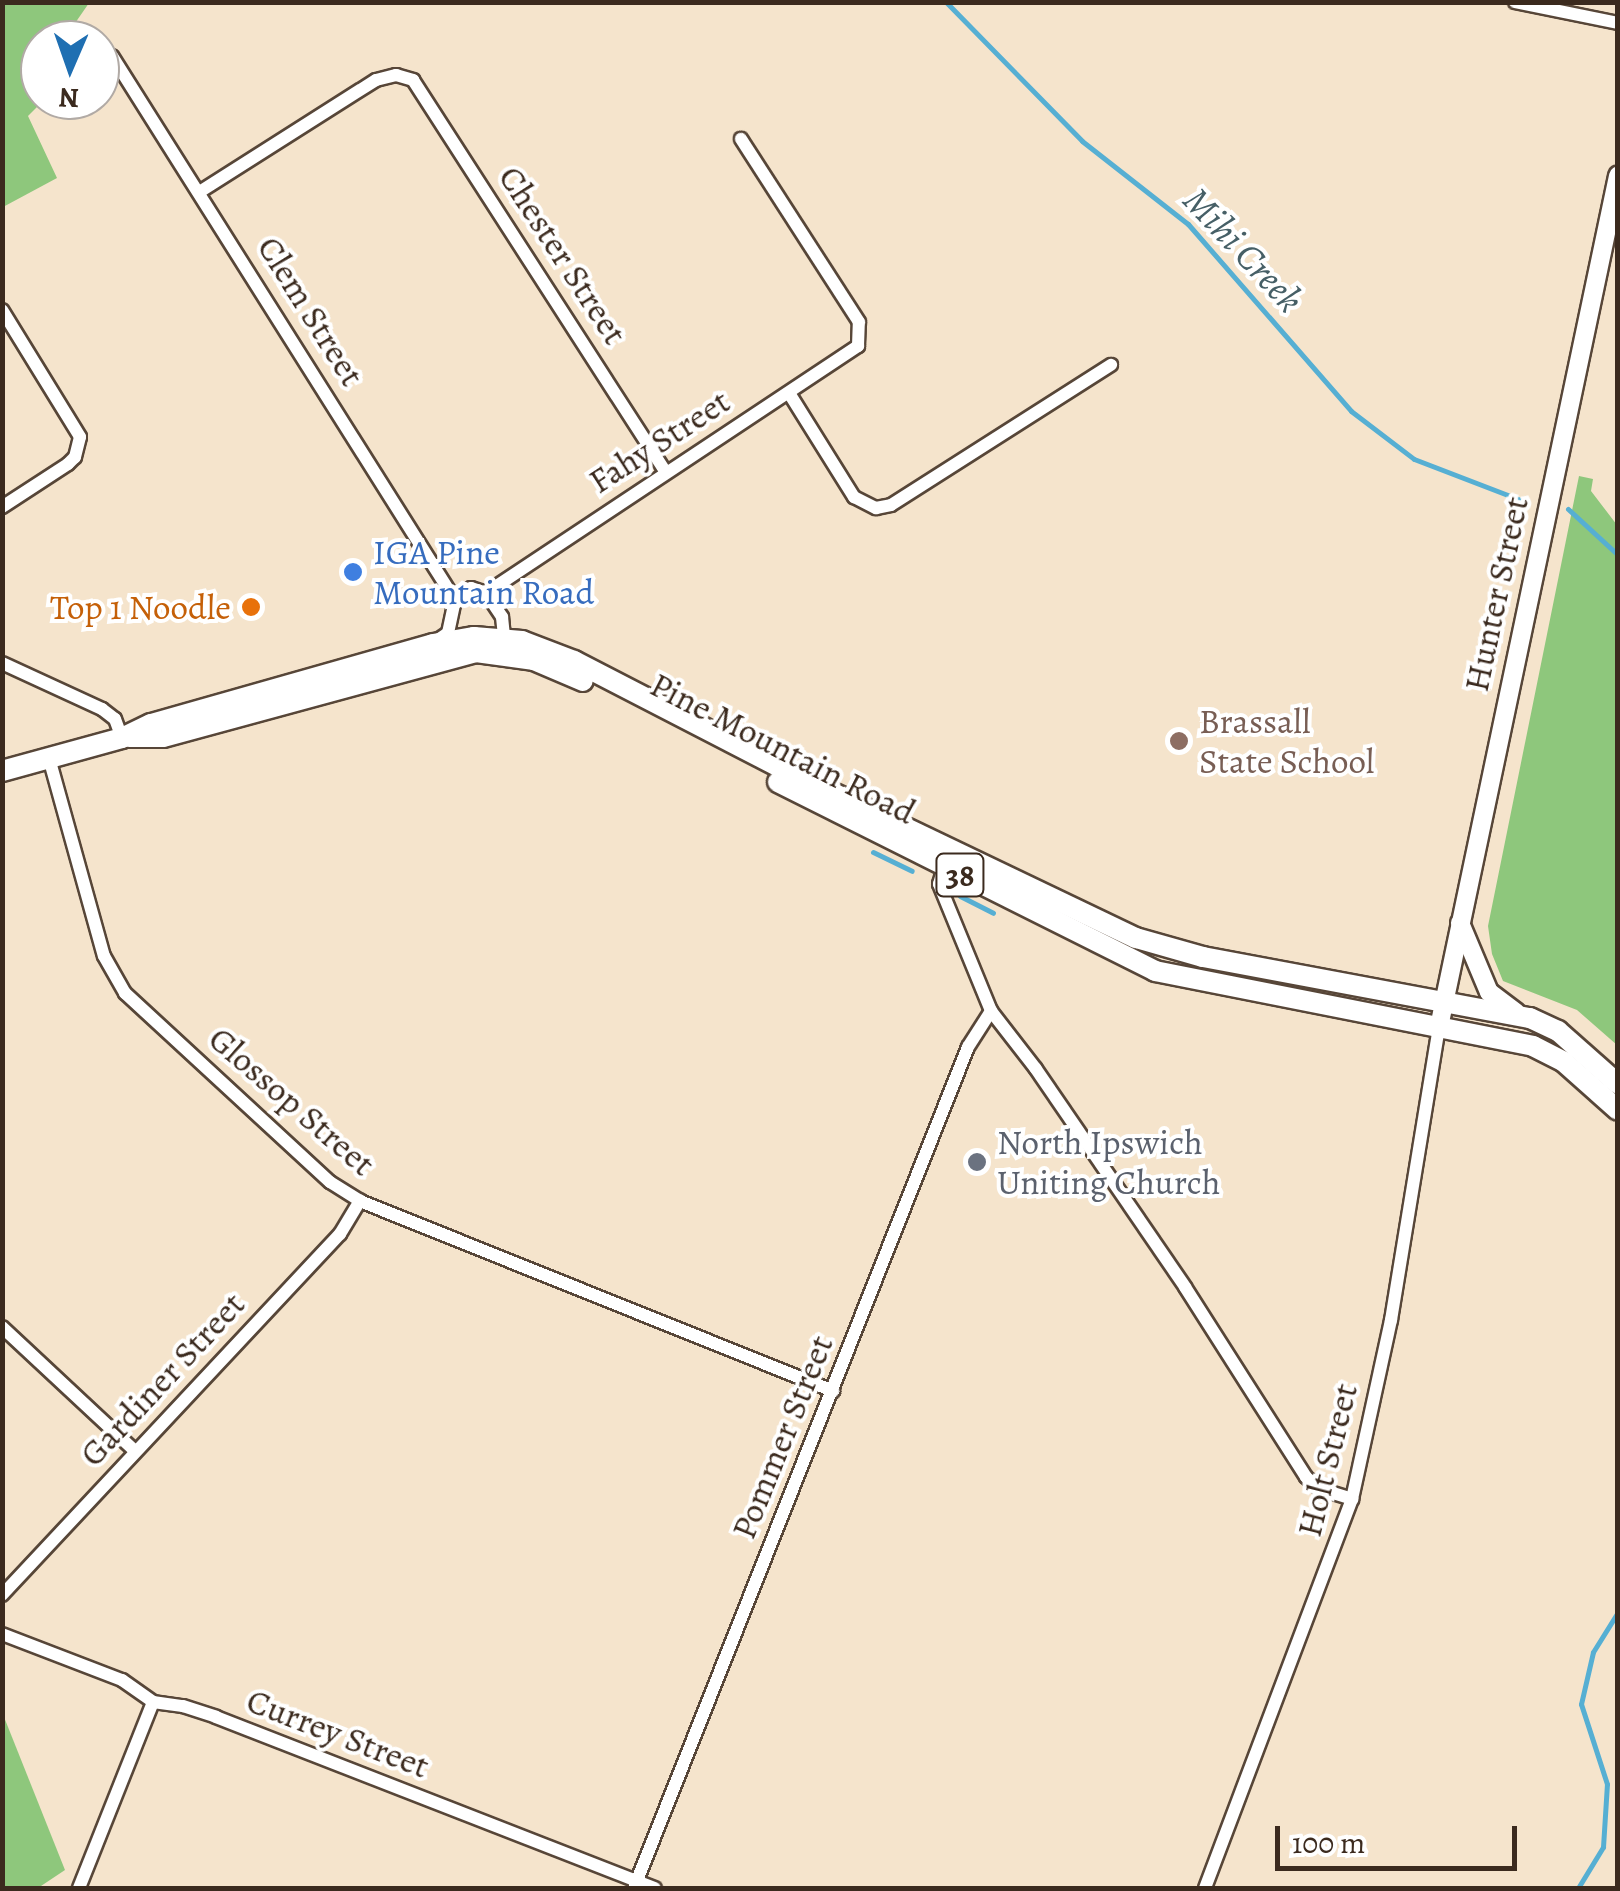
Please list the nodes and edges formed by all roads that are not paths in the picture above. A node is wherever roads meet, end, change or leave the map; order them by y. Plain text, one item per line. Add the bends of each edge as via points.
1 (1515, 2) edge
2 (1618, 23) edge
3 (120, 68) edge
4 (741, 139) dead end
5 (1618, 176) edge
6 (201, 191) junction
7 (2, 310) edge
8 (1111, 365) dead end
9 (789, 393) junction
10 (666, 472) junction
11 (2, 507) edge
12 (486, 593) junction
13 (455, 600) junction
14 (455, 638) junction
15 (505, 646) junction
16 (2, 663) edge
17 (122, 738) junction
18 (49, 758) junction
19 (2, 772) edge
20 (948, 858) junction
21 (1460, 922) junction
22 (1444, 1002) junction
23 (990, 1010) junction
24 (1530, 1018) junction
25 (1439, 1027) junction
26 (1618, 1084) edge
27 (1618, 1110) edge
28 (360, 1201) junction
29 (2, 1327) edge
30 (833, 1390) junction
31 (135, 1451) junction
32 (1352, 1500) junction
33 (2, 1595) edge
34 (2, 1634) edge
35 (153, 1702) junction
36 (636, 1885) edge
37 (79, 1888) edge
38 (655, 1888) edge
39 (1204, 1888) edge

1 - 2 street
3 - 6 street, Clem Street
4 - 9 street, Fahy Street via 859,322 862,339 848,356
5 - 21 main road, Hunter Street
6 - 10 street, Chester Street via 376,80 403,76 420,88
6 - 13 street, Clem Street
7 - 11 street via 76,427 79,448 68,464
8 - 9 street via 891,505 870,508 854,498
9 - 10 street, Fahy Street
10 - 12 street, Fahy Street
12 - 13 street via 470,588
12 - 15 street via 502,617
13 - 14 street
14 - 15 main road, Pine Mountain Road / 38
14 - 17 main road, Pine Mountain Road / 38 via 151,724
14 - 17 main road, Pine Mountain Road / 38 via 163,736
15 - 20 main road, Pine Mountain Road / 38
16 - 17 street via 102,709
17 - 18 main road, Pine Mountain Road / 38
18 - 19 main road, Pine Mountain Road / 38
18 - 28 street, Glossop Street via 104,956 124,994 330,1182
20 - 22 main road, Pine Mountain Road / 38 via 1169,950
20 - 23 street via 939,884
20 - 25 main road, Pine Mountain Road / 38 via 1155,971
21 - 22 main road, Hunter Street
21 - 24 main road via 1489,992
22 - 24 main road, Pine Mountain Road / 38
22 - 25 main road, Hunter Street
23 - 30 street, Pommer Street via 968,1047
23 - 32 street via 1186,1287 1306,1477 1320,1490
24 - 26 main road, Pine Mountain Road / 38 via 1558,1032
25 - 27 main road, Pine Mountain Road / 38 via 1554,1055
25 - 32 street, Holt Street
28 - 30 street, Glossop Street
28 - 31 street, Gardiner Street via 340,1234
29 - 31 street
30 - 36 street, Pommer Street
31 - 33 street, Gardiner Street
32 - 39 street, Holt Street
34 - 35 street, Currey Street via 122,1680
35 - 36 street, Currey Street via 216,1717
35 - 37 street
36 - 38 street, Currey Street

